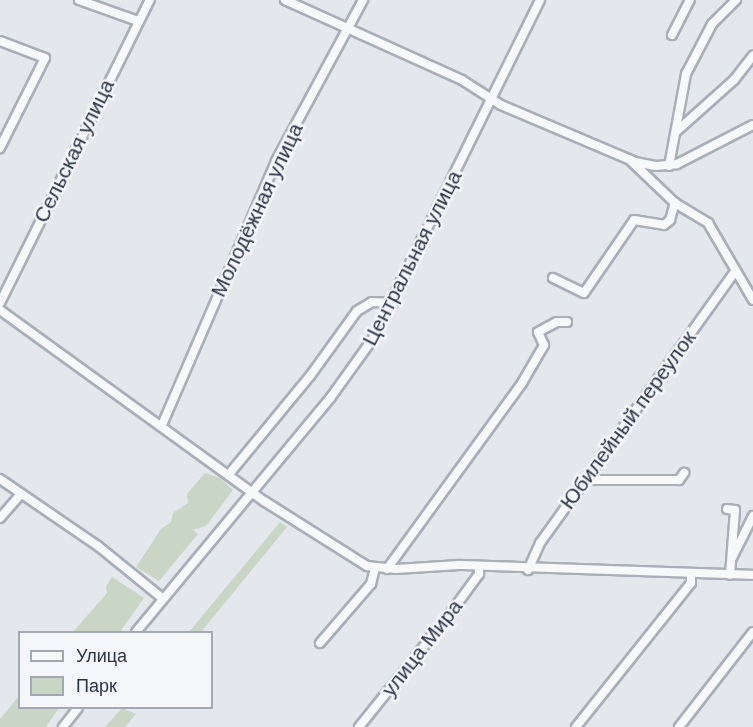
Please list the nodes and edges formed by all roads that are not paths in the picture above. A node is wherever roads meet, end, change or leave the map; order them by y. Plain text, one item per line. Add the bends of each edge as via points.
1 (79, 0) edge
2 (150, 0) edge
3 (285, 0) edge
4 (363, 0) edge
5 (540, 0) edge
6 (690, 0) edge
7 (736, 0) edge
8 (138, 21) junction
9 (347, 28) junction
10 (672, 35) dead end
11 (0, 41) edge
12 (753, 56) edge
13 (493, 98) junction
14 (753, 125) edge
15 (677, 130) junction
16 (0, 148) edge
17 (633, 161) junction
18 (669, 166) junction
19 (675, 203) junction
20 (734, 273) junction
21 (553, 278) dead end
22 (753, 300) edge
23 (0, 303) edge
24 (393, 303) junction
25 (0, 310) edge
26 (567, 322) dead end
27 (162, 425) junction
28 (230, 473) junction
29 (684, 473) dead end
30 (588, 476) junction
31 (0, 479) edge
32 (252, 490) junction
33 (21, 494) junction
34 (727, 509) dead end
35 (753, 516) edge
36 (0, 518) edge
37 (730, 561) junction
38 (480, 566) junction
39 (375, 568) junction
40 (387, 569) junction
41 (528, 570) junction
42 (691, 574) junction
43 (730, 575) junction
44 (753, 575) edge
45 (162, 598) junction
46 (137, 631) edge
47 (753, 632) edge
48 (320, 643) dead end
49 (77, 709) edge
50 (63, 727) edge
51 (359, 727) edge
52 (576, 727) edge
53 (679, 727) edge

1 - 8 street
2 - 8 street, Сельская улица
3 - 9 street
4 - 9 street, Молодёжная улица
5 - 13 street, Центральная улица
6 - 10 street
7 - 15 street via 712,24 686,74
8 - 23 street, Сельская улица
9 - 13 street
9 - 27 street, Молодёжная улица via 276,161
11 - 16 street via 45,58
12 - 15 street via 734,80
13 - 17 street via 501,105
13 - 24 street, Центральная улица
14 - 18 street
15 - 18 street
17 - 18 street
17 - 19 street
19 - 20 street via 708,223
19 - 21 street via 670,220 664,225 634,220 584,293
20 - 22 street
20 - 30 street, Юбилейный переулок
24 - 28 street via 372,302 357,311 310,376
24 - 32 street, Центральная улица via 331,397
25 - 27 street
26 - 40 street via 557,322 538,332 544,345 522,383
27 - 28 street
28 - 32 street
29 - 30 street via 679,480 594,480
30 - 41 street, Юбилейный переулок via 540,543
31 - 33 street
32 - 39 street via 361,564
32 - 45 street, Центральная улица
33 - 36 street
33 - 45 street via 98,546
34 - 37 street via 735,510
35 - 37 street
37 - 43 street
38 - 40 street
38 - 41 street
38 - 51 street, улица Мира via 479,574 449,615
39 - 40 street
39 - 48 street via 371,584
41 - 42 street
42 - 43 street
42 - 52 street via 691,583
43 - 44 street
45 - 46 street, Центральная улица
47 - 53 street
49 - 50 street

